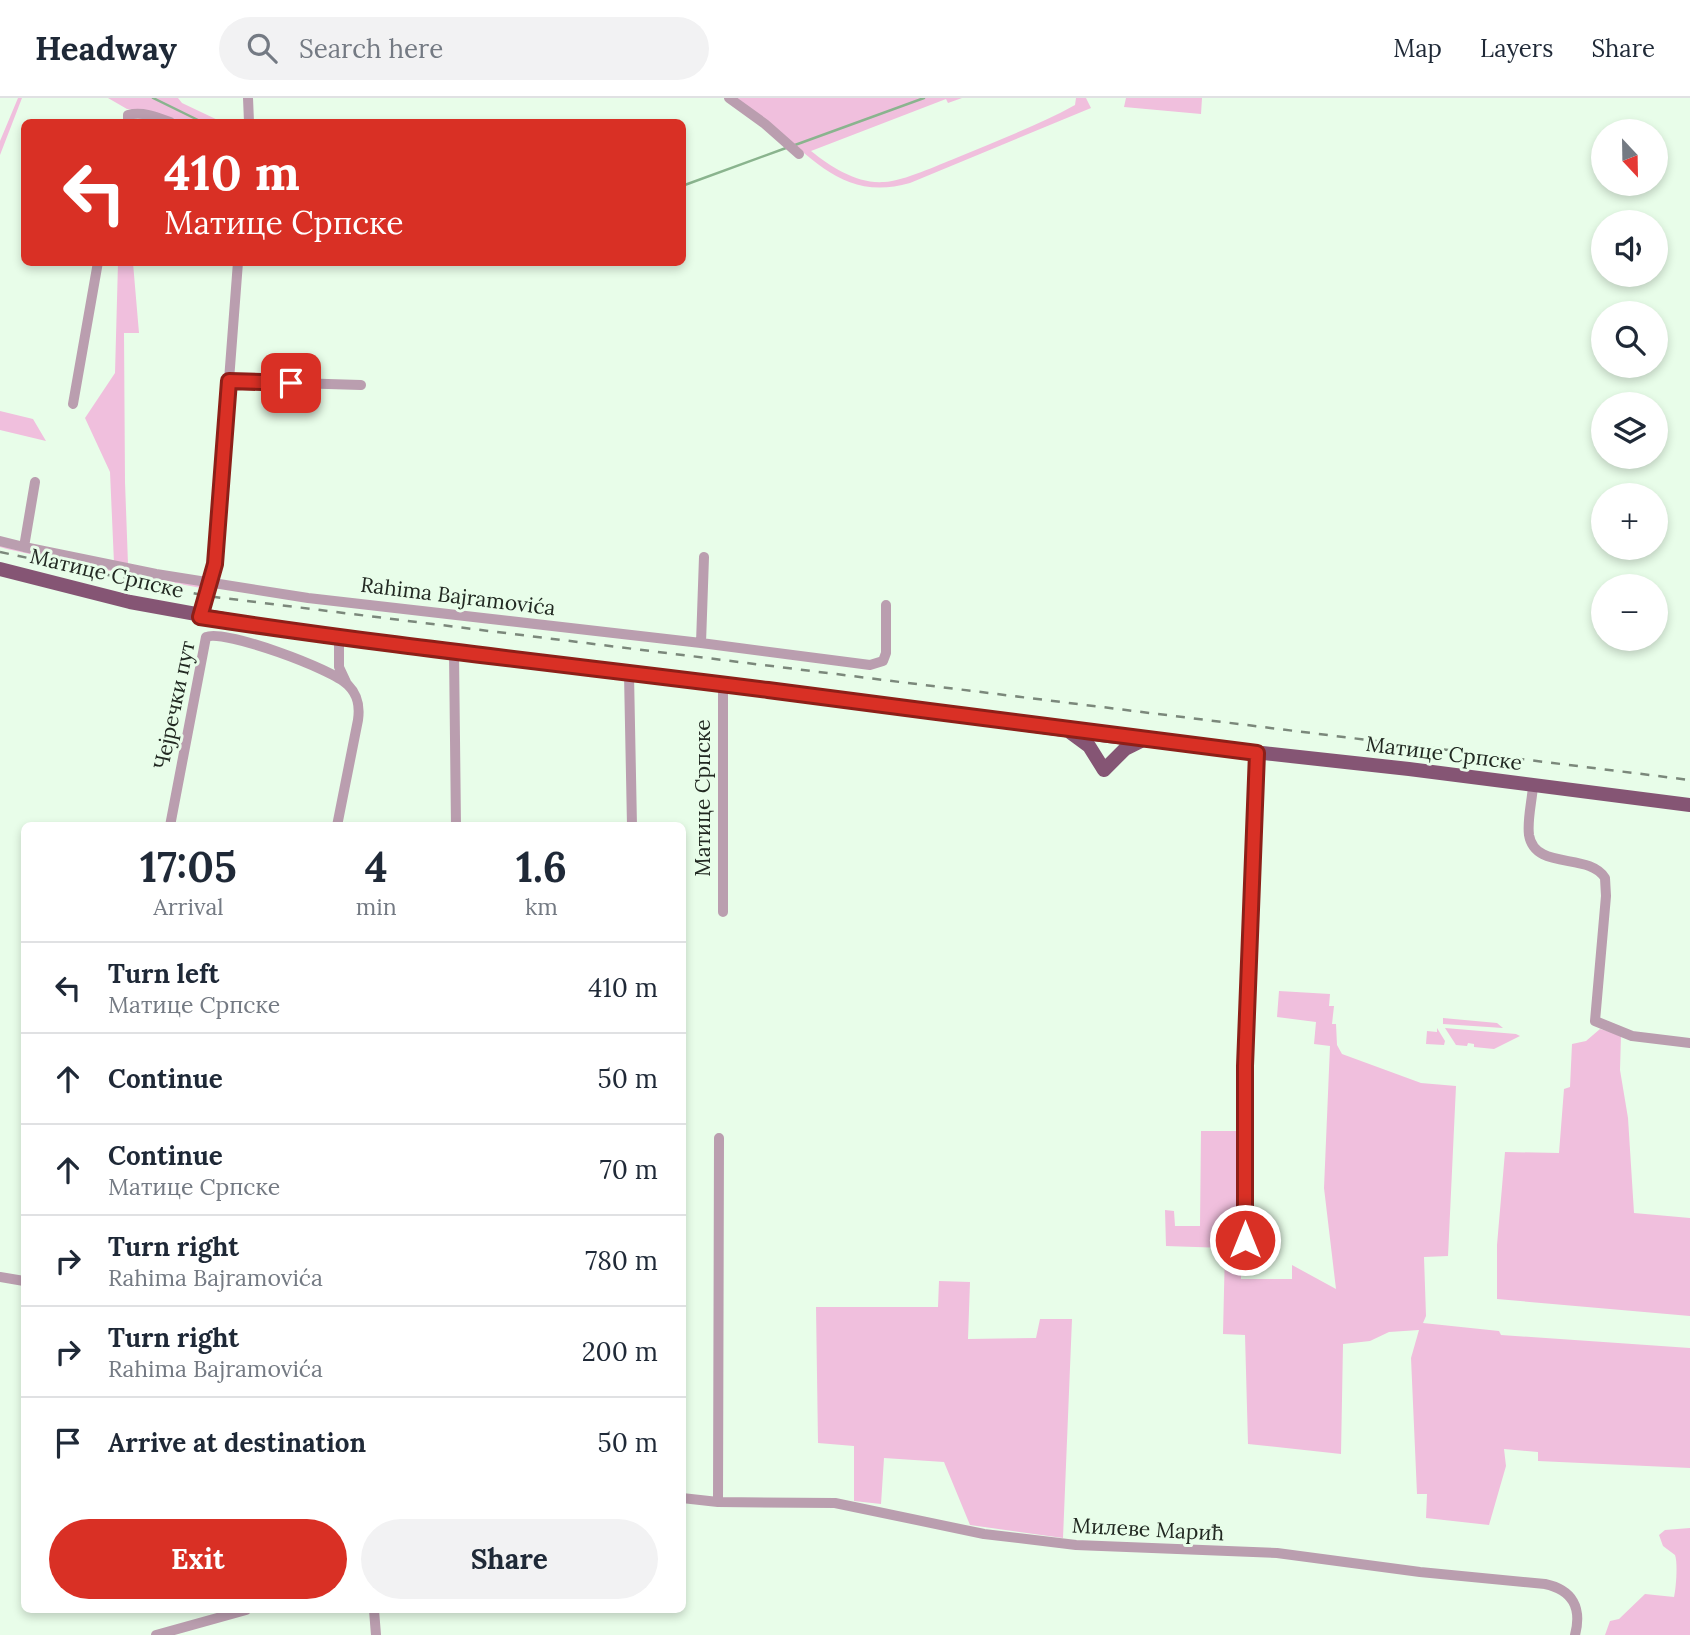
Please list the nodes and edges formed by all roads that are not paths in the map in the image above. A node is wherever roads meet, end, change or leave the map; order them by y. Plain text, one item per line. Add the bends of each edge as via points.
1 (248, 98) edge
2 (729, 98) edge
3 (128, 119) edge
4 (160, 119) edge
5 (248, 119) edge
6 (799, 155) dead end
7 (97, 266) edge
8 (238, 266) edge
9 (229, 381) junction
10 (361, 385) dead end
11 (73, 404) dead end
12 (35, 482) dead end
13 (0, 541) edge
14 (24, 547) junction
15 (704, 557) dead end
16 (0, 569) edge
17 (211, 584) junction
18 (886, 605) dead end
19 (200, 617) junction
20 (339, 638) junction
21 (701, 643) junction
22 (454, 653) junction
23 (629, 674) junction
24 (347, 683) junction
25 (723, 685) junction
26 (1067, 730) junction
27 (1144, 740) junction
28 (1257, 753) junction
29 (1533, 786) junction
30 (1690, 805) edge
31 (171, 822) edge
32 (338, 822) edge
33 (456, 822) edge
34 (632, 822) edge
35 (723, 912) dead end
36 (1690, 1043) edge
37 (719, 1138) dead end
38 (1245, 1240) dead end
39 (0, 1277) edge
40 (21, 1280) edge
41 (686, 1498) edge
42 (718, 1502) junction
43 (235, 1613) edge
44 (374, 1613) edge
45 (156, 1635) edge
46 (376, 1635) edge
47 (1575, 1635) edge

1 - 5 street
2 - 6 street
3 - 4 street via 128,115 139,113
7 - 11 street
8 - 9 street
9 - 10 street
9 - 17 street
12 - 14 street
13 - 14 street, Rahima Bajramovića
14 - 17 street, Rahima Bajramovića
15 - 21 street
16 - 19 main road, Матице Српске
17 - 19 street
17 - 21 street, Rahima Bajramovića
18 - 21 street, Rahima Bajramovića via 886,653 883,661 870,665
19 - 20 main road, Матице Српске
20 - 22 main road, Матице Српске
20 - 24 street via 338,667
22 - 23 main road, Матице Српске
22 - 33 street
23 - 25 main road, Матице Српске
23 - 34 street
24 - 31 street, Чејречки пут via 286,655 229,637 206,637
24 - 32 street via 356,695 359,711
25 - 26 main road, Матице Српске
25 - 35 street, Матице Српске
26 - 27 main road, Матице Српске
26 - 27 main road via 1089,746 1104,770 1125,748
27 - 28 main road, Матице Српске
28 - 29 main road, Матице Српске
28 - 38 street via 1245,1079
29 - 30 main road, Матице Српске
29 - 36 street via 1529,833 1535,847 1545,856 1594,868 1605,878 1595,1021 1632,1036
37 - 42 street
39 - 40 street
41 - 42 street, Милеве Мaрић
42 - 47 street, Милеве Мaрић via 827,1502 1044,1542 1277,1553 1545,1584 1561,1589 1576,1607
43 - 45 street
44 - 46 street

